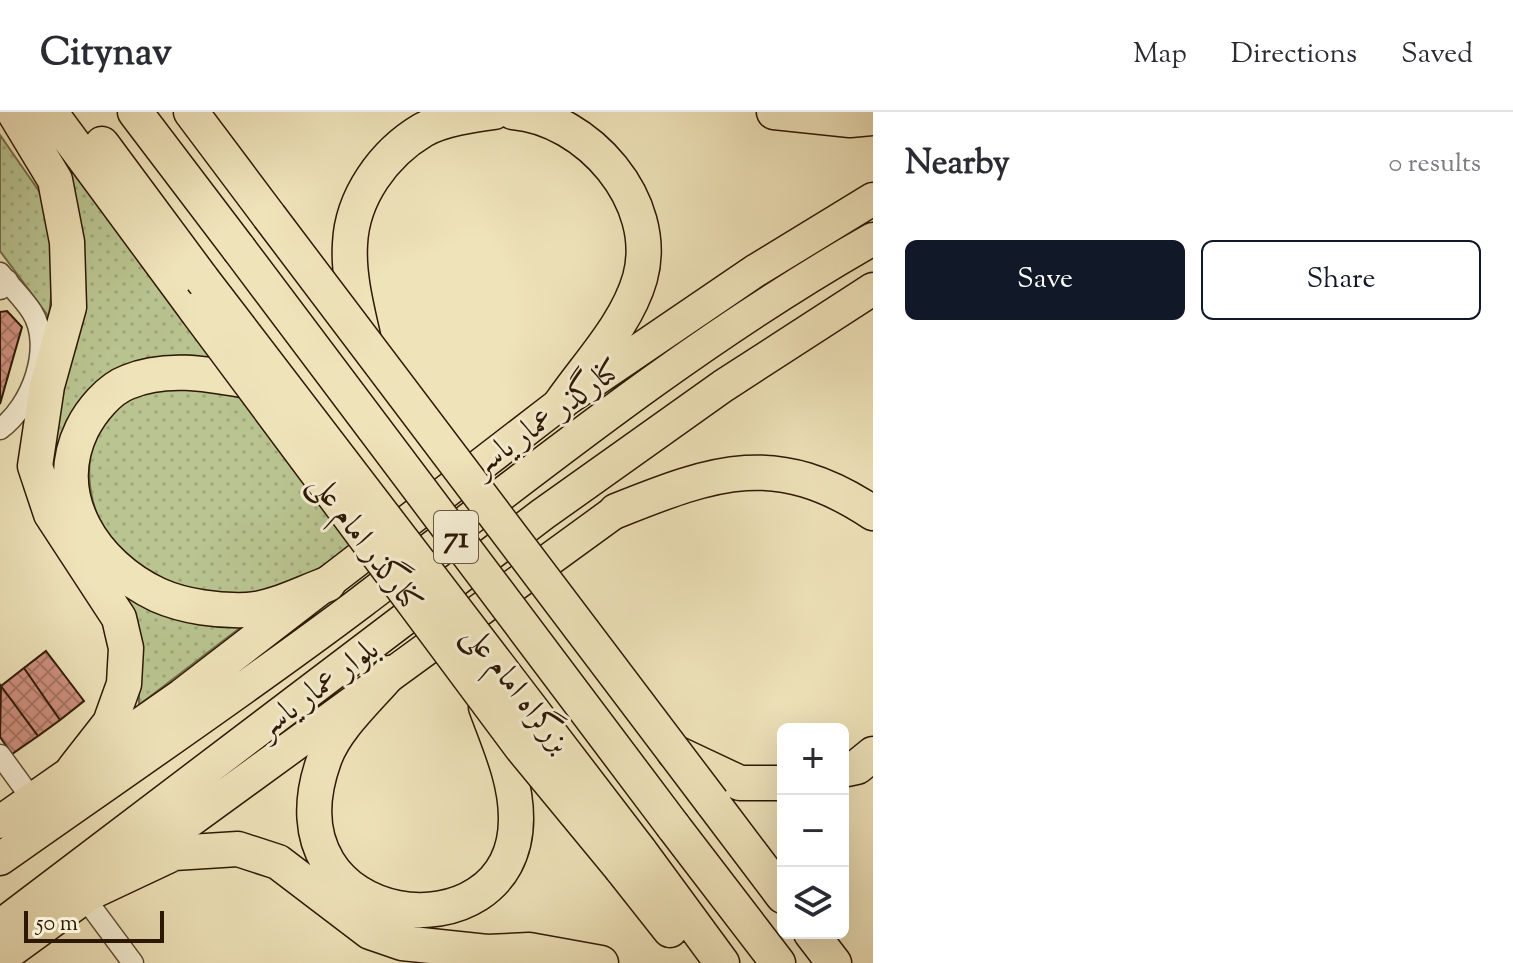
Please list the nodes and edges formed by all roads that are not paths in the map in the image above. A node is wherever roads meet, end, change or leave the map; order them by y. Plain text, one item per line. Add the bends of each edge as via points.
1 (14, 112) edge
2 (50, 112) edge
3 (77, 112) edge
4 (135, 112) edge
5 (191, 112) edge
6 (494, 112) edge
7 (513, 112) edge
8 (774, 112) edge
9 (873, 118) edge
10 (873, 199) edge
11 (873, 239) edge
12 (2, 281) edge
13 (873, 289) edge
14 (199, 294) junction
15 (364, 341) junction
16 (248, 381) junction
17 (561, 403) junction
18 (0, 429) edge
19 (616, 511) joint
20 (873, 513) edge
21 (328, 584) junction
22 (390, 673) junction
23 (482, 696) junction
24 (674, 752) junction
25 (873, 754) edge
26 (0, 755) edge
27 (74, 769) junction
28 (849, 769) edge
29 (777, 783) edge
30 (32, 799) junction
31 (0, 822) edge
32 (0, 859) edge
33 (630, 859) junction
34 (777, 888) edge
35 (87, 895) junction
36 (0, 926) edge
37 (816, 939) edge
38 (0, 959) edge
39 (133, 963) edge
40 (601, 963) edge
41 (695, 963) edge
42 (722, 963) edge
43 (778, 963) edge
44 (834, 963) edge

1 - 27 highway via 55,180 67,242 69,307 47,386 35,466 51,514 119,618 126,648 124,684 110,723
2 - 14 highway, کنارگذر امام علی
3 - 14 highway, بزرگراه امام علی / 71
4 - 43 highway, بزرگراه امام علی / 71, bridge
5 - 15 highway, bridge
6 - 15 highway via 425,129 386,159 360,199 350,243
7 - 17 highway via 537,114 598,152 621,178 636,213 642,247 641,275 629,307
8 - 9 highway
10 - 17 main road, کنارگذر عمار یاسر via 755,271
11 - 32 main road, بلوار عمار یاسر via 711,341 572,438 360,603
12 - 18 street via 32,311 39,355 28,397
13 - 36 main road, بلوار عمار یاسر via 723,386 543,514
14 - 16 highway, کنارگذر امام علی, bridge
14 - 33 highway, بزرگراه امام علی / 71, bridge
15 - 24 highway, bridge
16 - 21 highway via 199,373 157,374 125,382 90,412 73,447 69,489 87,535 120,572 159,595 199,607 251,610
16 - 23 highway, کنارگذر امام علی, bridge
17 - 21 main road, کنارگذر عمار یاسر
19 - 20 highway via 685,484 741,471 788,476 840,491
19 - 22 main road
21 - 27 main road, کنارگذر عمار یاسر
22 - 23 highway via 324,758 315,802 319,839 332,866 352,891 378,905 415,912 451,906 488,886 509,857 516,820 511,775
22 - 35 main road
23 - 33 highway, کنارگذر امام علی, bridge
24 - 29 highway via 740,783
24 - 34 highway, bridge
25 - 28 highway
26 - 30 street
27 - 30 main road, کنارگذر عمار یاسر
30 - 31 main road, کنارگذر عمار یاسر
33 - 41 highway, کنارگذر امام علی
33 - 42 highway, بزرگراه امام علی / 71
35 - 38 main road
35 - 39 street
35 - 40 highway via 174,853 238,849 278,862 370,932 402,943 487,952 529,950
37 - 44 highway

